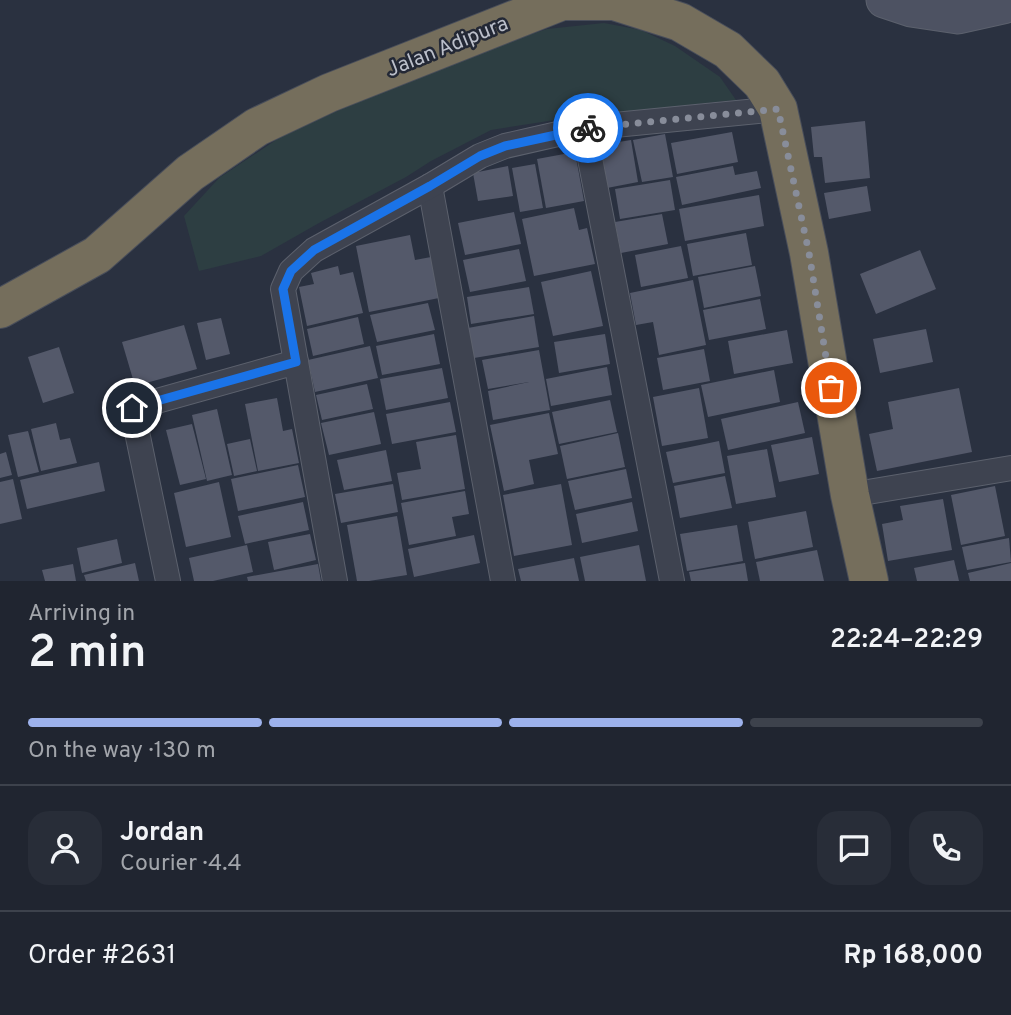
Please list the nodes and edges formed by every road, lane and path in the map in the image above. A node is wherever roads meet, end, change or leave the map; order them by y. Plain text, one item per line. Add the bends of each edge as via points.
1 (563, 0) edge
2 (884, 0) edge
3 (1011, 0) edge
4 (778, 109) junction
5 (584, 128) junction
6 (430, 186) junction
7 (0, 309) edge
8 (296, 362) junction
9 (1010, 472) edge
10 (850, 495) junction
11 (168, 581) edge
12 (335, 581) edge
13 (503, 581) edge
14 (672, 581) edge
15 (869, 581) edge

1 - 4 highway, Jalan Adipura via 614,1 680,22 728,50 762,83
1 - 7 highway, Jalan Adipura via 329,93 257,127 190,173 97,255
2 - 3 street via 958,16
4 - 5 street
4 - 10 highway, Jalan Adipura via 809,253
5 - 6 street via 505,146
5 - 14 street
6 - 8 street via 314,250 291,271 283,289
6 - 13 street
8 - 11 street via 132,408
8 - 12 street
9 - 10 street
10 - 15 highway, Jalan Adipura

